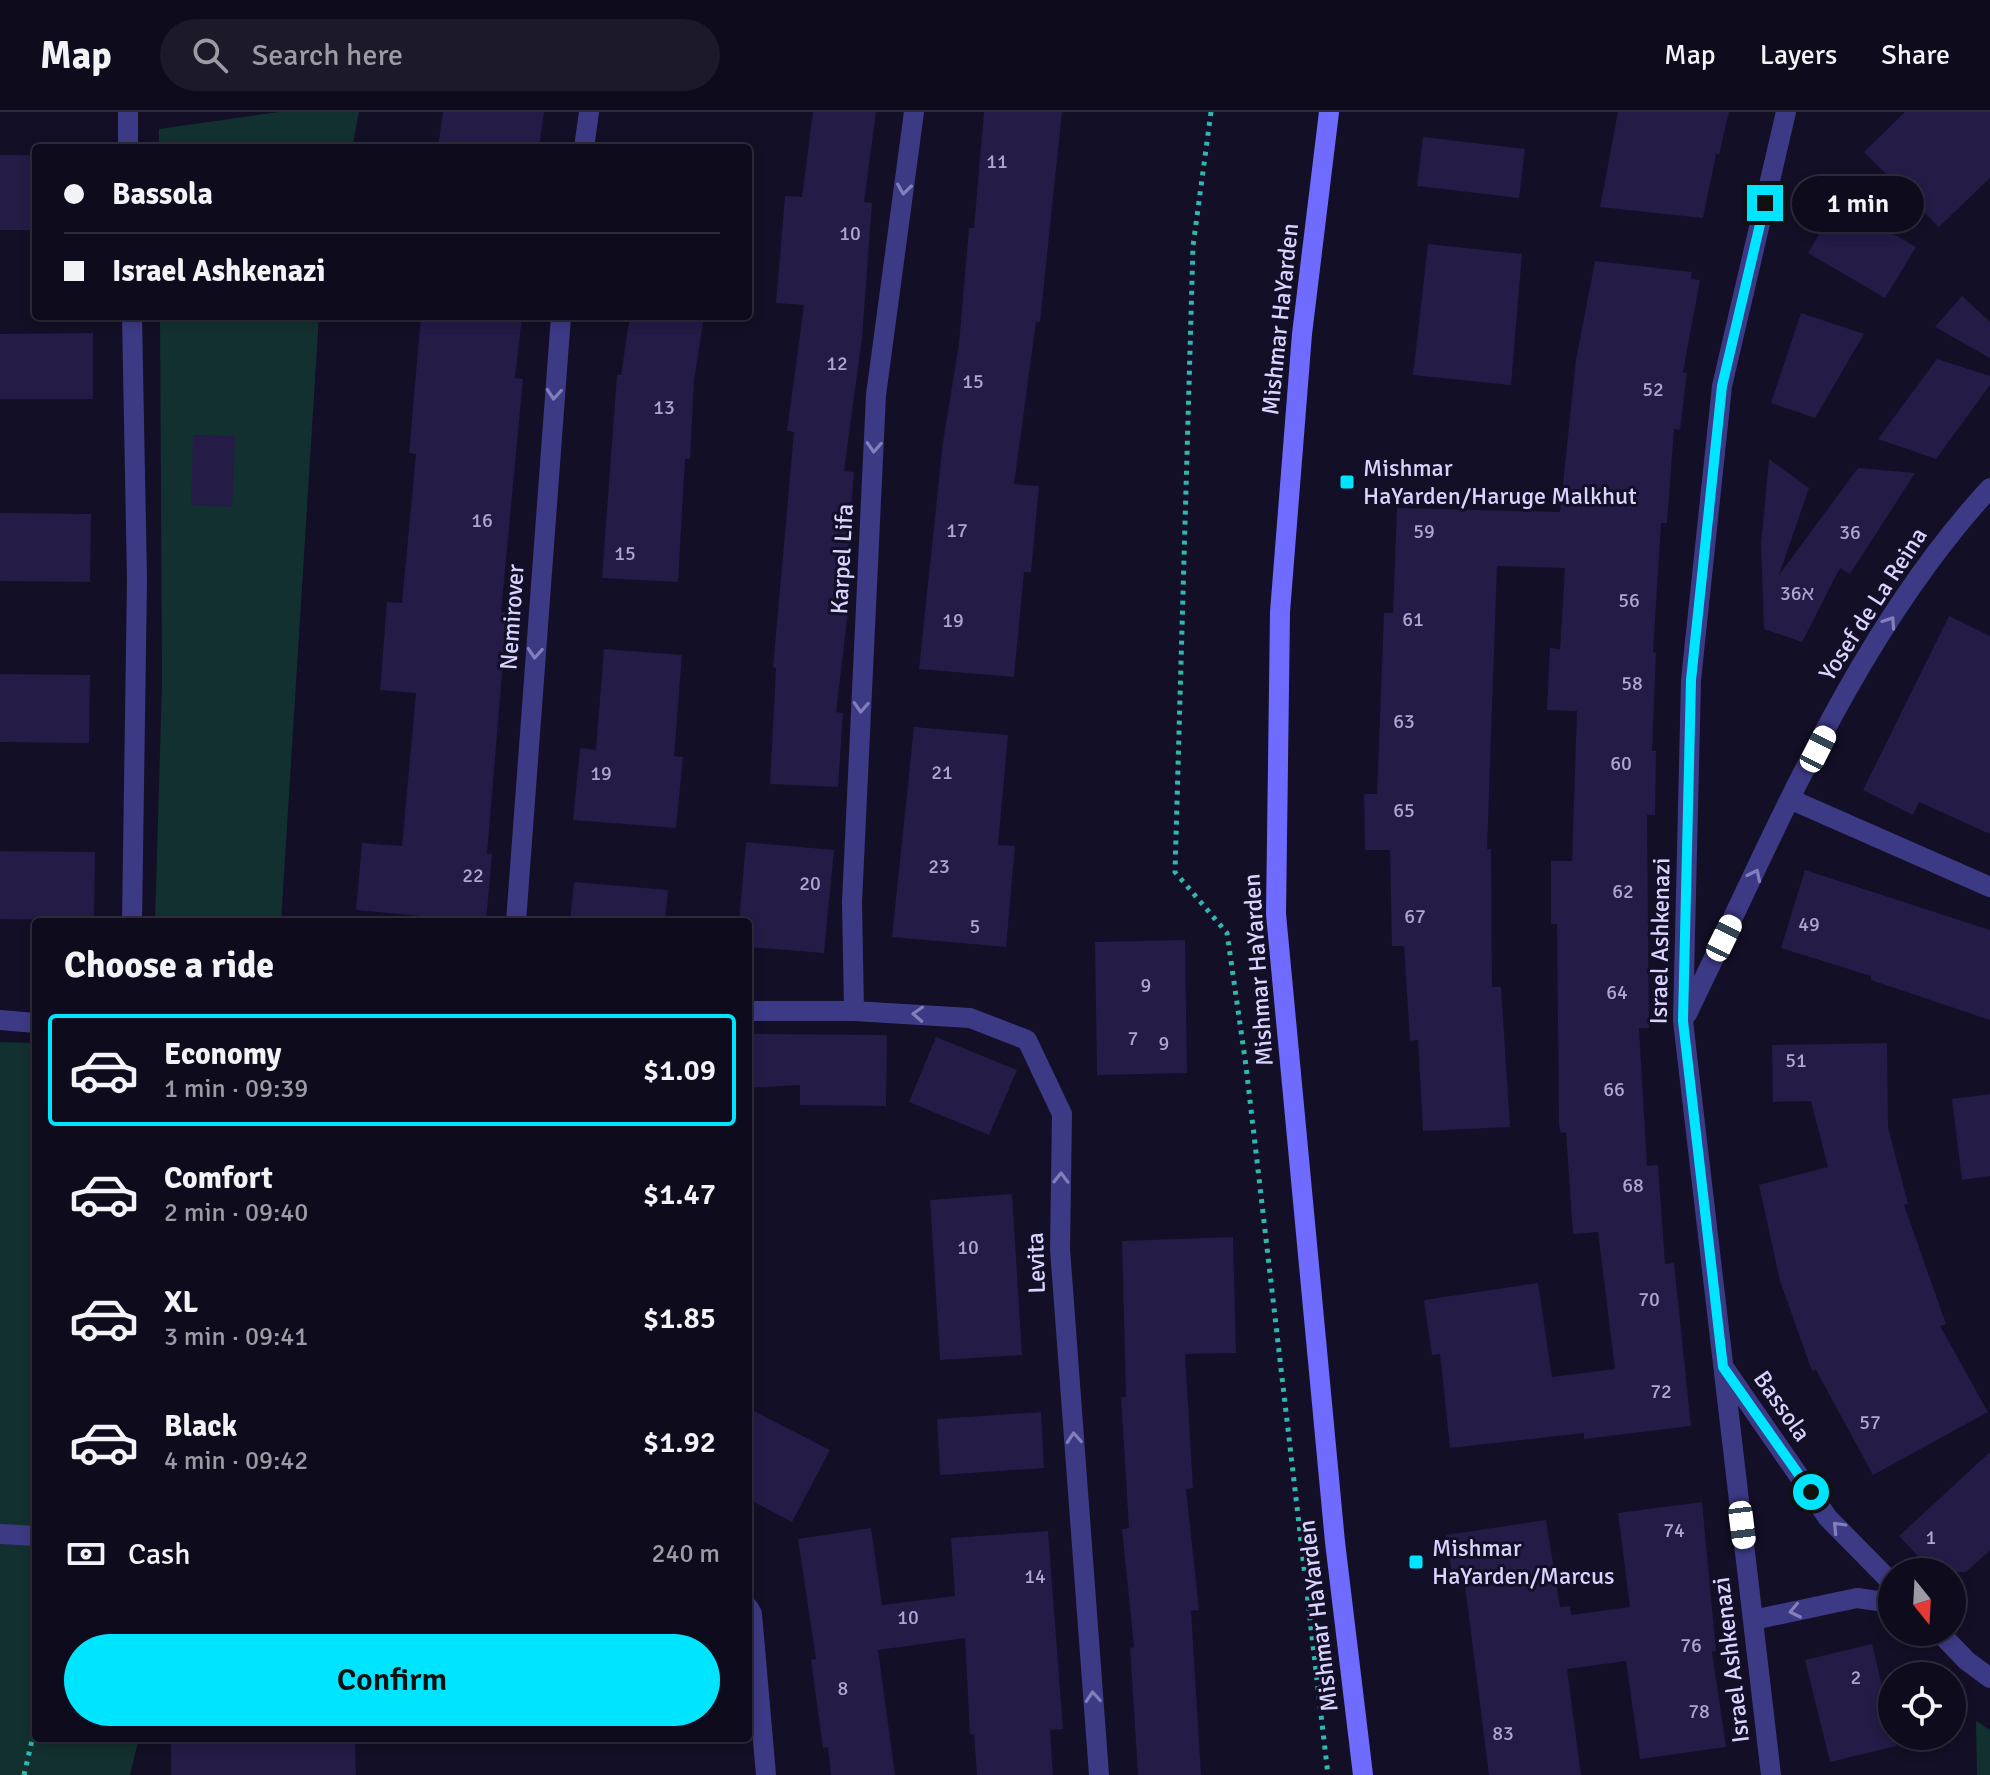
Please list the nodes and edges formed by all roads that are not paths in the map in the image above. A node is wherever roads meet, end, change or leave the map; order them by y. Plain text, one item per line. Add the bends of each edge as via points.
1 (128, 112) edge
2 (589, 112) edge
3 (914, 112) edge
4 (1329, 112) edge
5 (1786, 112) edge
6 (128, 144) edge
7 (585, 144) edge
8 (132, 320) edge
9 (561, 320) edge
10 (1990, 488) edge
11 (1792, 800) junction
12 (1990, 887) edge
13 (132, 918) edge
14 (516, 918) edge
15 (752, 1011) edge
16 (854, 1011) junction
17 (0, 1020) edge
18 (1683, 1021) junction
19 (32, 1023) edge
20 (1723, 1367) junction
21 (0, 1534) edge
22 (32, 1536) edge
23 (1878, 1569) edge
24 (1878, 1601) edge
25 (752, 1614) edge
26 (1753, 1620) junction
27 (1953, 1646) edge
28 (1990, 1678) edge
29 (766, 1775) edge
30 (1099, 1775) edge
31 (1363, 1775) edge
32 (1771, 1775) edge

1 - 6 street
2 - 7 street
3 -> 16 street, Karpel Lifa via 876,395 852,902
4 - 31 street, Mishmar HaYarden via 1302,334 1280,612 1276,914 1335,1542
5 - 18 street, Israel Ashkenazi via 1722,386 1691,680
8 - 13 street via 137,580
9 -> 14 street, Nemirover
11 -> 10 street, Yosef de La Reina via 1856,672 1955,526
11 - 12 street
18 -> 11 street, Yosef de La Reina
15 - 16 street, Levita
30 -> 16 street, Levita via 1060,1249 1062,1114 1027,1040 970,1018
17 - 19 street
18 - 20 street, Israel Ashkenazi
23 -> 20 street, Bassola via 1828,1518
20 - 26 street, Israel Ashkenazi
21 - 22 street
24 -> 26 street via 1857,1598
25 - 29 street
26 - 32 street, Israel Ashkenazi
27 - 28 street

